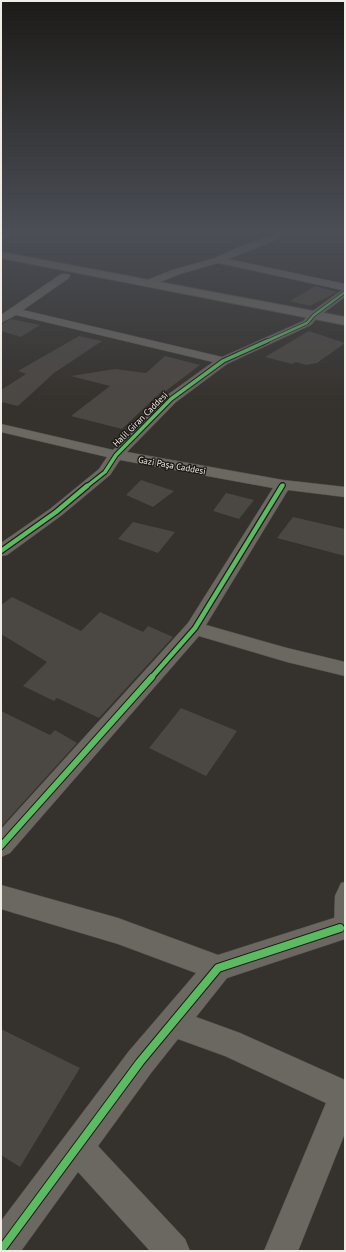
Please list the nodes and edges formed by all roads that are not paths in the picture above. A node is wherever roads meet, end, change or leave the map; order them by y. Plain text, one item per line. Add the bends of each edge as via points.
1 (47, 288) edge
2 (136, 288) edge
3 (173, 288) edge
4 (345, 292) edge
5 (14, 311) junction
6 (311, 319) junction
7 (1, 320) edge
8 (345, 321) edge
9 (345, 330) edge
10 (223, 361) junction
11 (1, 428) edge
12 (116, 455) junction
13 (283, 485) junction
14 (345, 492) edge
15 (1, 551) edge
16 (195, 628) junction
17 (345, 669) edge
18 (1, 846) edge
19 (345, 888) edge
20 (1, 897) edge
21 (343, 930) edge
22 (218, 968) junction
23 (172, 1023) junction
24 (344, 1096) edge
25 (77, 1147) junction
26 (1, 1250) edge
27 (173, 1251) edge
28 (281, 1251) edge

1 - 5 street
2 - 6 highway
3 - 6 highway
4 - 6 street, Halil Giran Caddesi
5 - 7 street
5 - 10 street
6 - 8 highway
6 - 9 highway
6 - 10 street, Halil Giran Caddesi
10 - 12 street, Halil Giran Caddesi via 171,399
11 - 12 street, Gazi Paşa Caddesi
12 - 13 street, Gazi Paşa Caddesi
12 - 15 street, Halil Giran Caddesi via 105,472 56,512
13 - 14 street, Gazi Paşa Caddesi
13 - 16 street
16 - 17 street
16 - 18 street
19 - 21 lane via 341,896
20 - 22 street via 118,931
21 - 22 street
22 - 23 street
23 - 24 street via 230,1043
23 - 25 street
24 - 28 street
25 - 26 street
25 - 27 street

